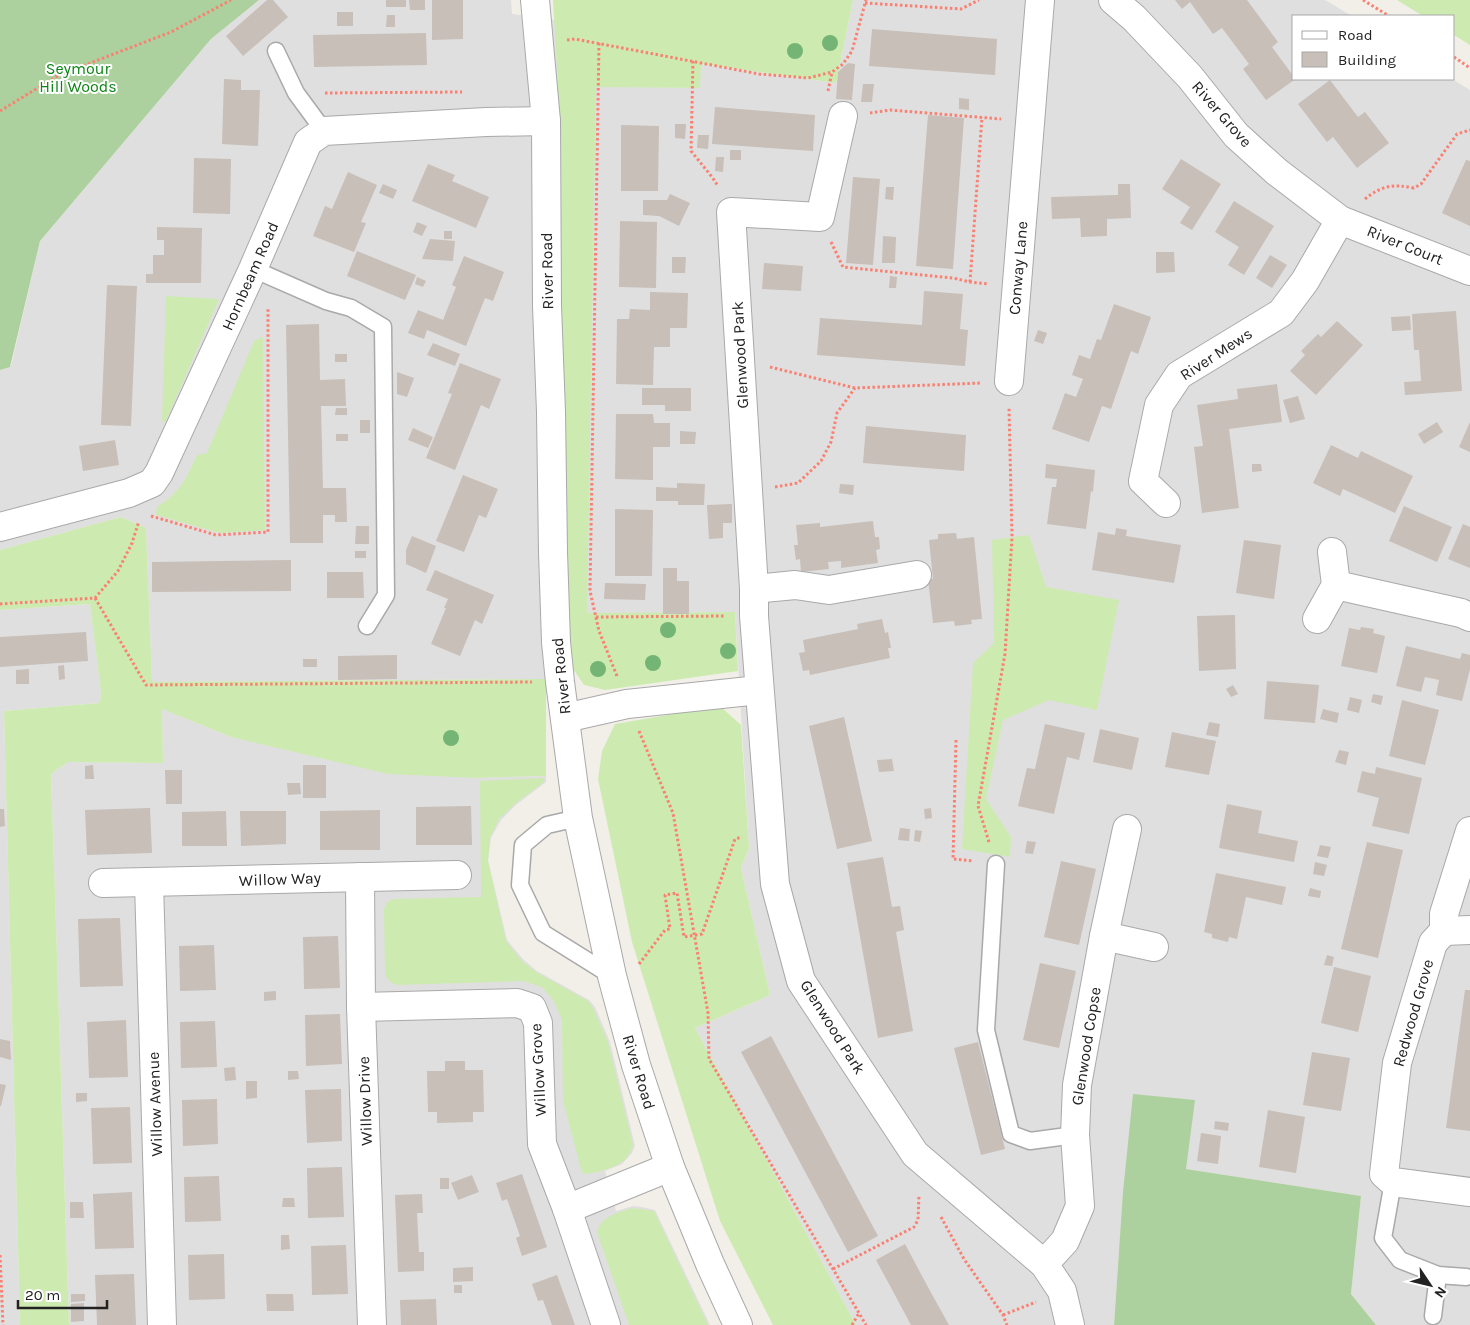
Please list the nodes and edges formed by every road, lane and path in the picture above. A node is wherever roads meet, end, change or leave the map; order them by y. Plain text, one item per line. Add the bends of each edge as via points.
1 (230, 0) edge
2 (534, 0) edge
3 (979, 0) edge
4 (1040, 0) edge
5 (1113, 0) edge
6 (1363, 0) edge
7 (866, 1) edge
8 (1387, 15) edge
9 (599, 43) junction
10 (540, 45) junction
11 (276, 51) dead end
12 (1455, 58) edge
13 (693, 61) junction
14 (1470, 68) edge
15 (467, 92) dead end
16 (305, 104) junction
17 (0, 111) edge
18 (843, 116) joint
19 (982, 117) junction
20 (546, 121) junction
21 (1030, 121) junction
22 (1470, 130) edge
23 (324, 131) junction
24 (732, 212) junction
25 (820, 218) junction
26 (1340, 220) junction
27 (1470, 271) edge
28 (261, 273) junction
29 (970, 282) junction
30 (1016, 286) junction
31 (740, 360) junction
32 (1008, 381) joint
33 (966, 383) dead end
34 (855, 388) junction
35 (748, 493) junction
36 (135, 503) junction
37 (1166, 503) dead end
38 (0, 527) edge
39 (1332, 552) dead end
40 (916, 575) dead end
41 (1336, 585) junction
42 (754, 589) junction
43 (95, 598) junction
44 (0, 604) edge
45 (596, 616) junction
46 (754, 616) junction
47 (1470, 617) edge
48 (1318, 620) dead end
49 (367, 626) dead end
50 (560, 682) junction
51 (759, 690) junction
52 (627, 704) junction
53 (565, 718) junction
54 (956, 740) dead end
55 (578, 818) junction
56 (1127, 829) dead end
57 (770, 831) junction
58 (1470, 831) edge
59 (996, 864) junction
60 (457, 874) dead end
61 (360, 877) junction
62 (103, 883) dead end
63 (149, 883) junction
64 (1457, 931) edge
65 (694, 935) junction
66 (1104, 936) junction
67 (1154, 947) dead end
68 (614, 984) junction
69 (361, 1007) junction
70 (1075, 1135) junction
71 (921, 1160) junction
72 (670, 1167) junction
73 (1393, 1182) junction
74 (1470, 1192) edge
75 (567, 1209) junction
76 (941, 1216) dead end
77 (0, 1255) edge
78 (1044, 1264) junction
79 (833, 1269) junction
80 (1438, 1275) junction
81 (1466, 1277) dead end
82 (859, 1314) junction
83 (1434, 1316) dead end
84 (3, 1325) edge
85 (162, 1325) edge
86 (372, 1325) edge
87 (606, 1325) edge
88 (738, 1325) edge
89 (852, 1325) edge
90 (866, 1325) edge
91 (1007, 1325) edge
92 (1070, 1325) edge

1 - 17 path via 171,32 59,75
2 - 10 street, River Road
3 - 7 path via 960,9
4 - 21 street, Conway Lane
5 - 26 street, River Grove via 1190,77 1236,135 1277,172
6 - 8 path
7 - 13 path via 852,51 832,72 808,78 759,74
9 - 10 path via 575,39
9 - 13 path
9 - 45 path via 590,591
10 - 20 street, River Road
11 - 16 lane via 296,93
12 - 14 path
13 - 24 path via 691,151 712,177
15 - 16 path via 320,93
16 - 23 lane
18 - 19 path via 890,110
18 - 25 street
19 - 21 path
19 - 29 path
20 - 23 street
20 - 50 street, River Road via 553,552
21 - 30 street, Conway Lane
22 - 26 path via 1457,134 1421,184 1414,188 1398,185 1376,190
23 - 28 street, Hornbeam Road via 308,142
24 - 25 street
24 - 31 street, Glenwood Park
25 - 29 path via 843,267
26 - 27 street, River Court
26 - 37 street, River Mews via 1306,281 1281,313 1179,375 1158,404 1143,481
28 - 36 street, Hornbeam Road via 159,473
28 - 36 path via 268,532 216,536
28 - 49 lane via 326,302 351,308 383,327 386,595
29 - 30 path
30 - 32 street, Conway Lane
31 - 34 path
31 - 35 street, Glenwood Park
32 - 59 path via 1012,538 1005,654 978,806
33 - 34 path
34 - 35 path via 837,413 831,442 821,461 798,483
35 - 42 street, Glenwood Park
36 - 38 street, Hornbeam Road
36 - 43 path via 132,543 118,572
39 - 41 street
40 - 42 street via 829,590 795,585
41 - 47 street
41 - 48 street
42 - 46 street, Glenwood Park
43 - 44 path
43 - 50 path via 146,685
45 - 46 path
45 - 52 path
46 - 51 street, Glenwood Park
50 - 53 street, River Road
51 - 52 street
51 - 57 street, Glenwood Park
52 - 53 street
52 - 65 path via 673,813
53 - 55 street, River Road
54 - 59 path via 952,859
55 - 68 street, River Road
55 - 68 lane via 547,825 523,845 520,885 543,933
56 - 66 street, Glenwood Copse
57 - 65 path via 735,838 702,934
57 - 71 street, Glenwood Park via 775,884 801,981
58 - 64 street, Redwood Grove via 1444,914
59 - 70 lane via 986,1030 1011,1134 1030,1142
60 - 61 street, Willow Way
61 - 63 street, Willow Way
61 - 69 street, Willow Drive
62 - 63 street, Willow Way
63 - 85 street, Willow Avenue
64 - 73 street, Redwood Grove via 1433,943 1397,1062 1384,1174
65 - 68 path via 684,937 676,892 665,895 670,929 665,930
65 - 79 path via 708,1013 710,1059
66 - 67 street
66 - 70 street, Glenwood Copse via 1077,1086
68 - 72 street, River Road via 636,1066
69 - 75 street, Willow Grove via 518,1003 532,1008 538,1023 542,1144
69 - 86 street, Willow Drive
70 - 78 street, Glenwood Copse via 1080,1206 1065,1241
71 - 78 street, Glenwood Park
71 - 79 path via 918,1220 914,1226
72 - 75 street
72 - 88 street, River Road
73 - 74 street
73 - 80 lane via 1382,1238 1400,1260
75 - 87 street, Willow Grove
76 - 91 path via 964,1259
77 - 84 path
78 - 92 street, Glenwood Park via 1062,1291
79 - 82 path
80 - 81 lane
80 - 83 lane
82 - 89 path
82 - 90 path

